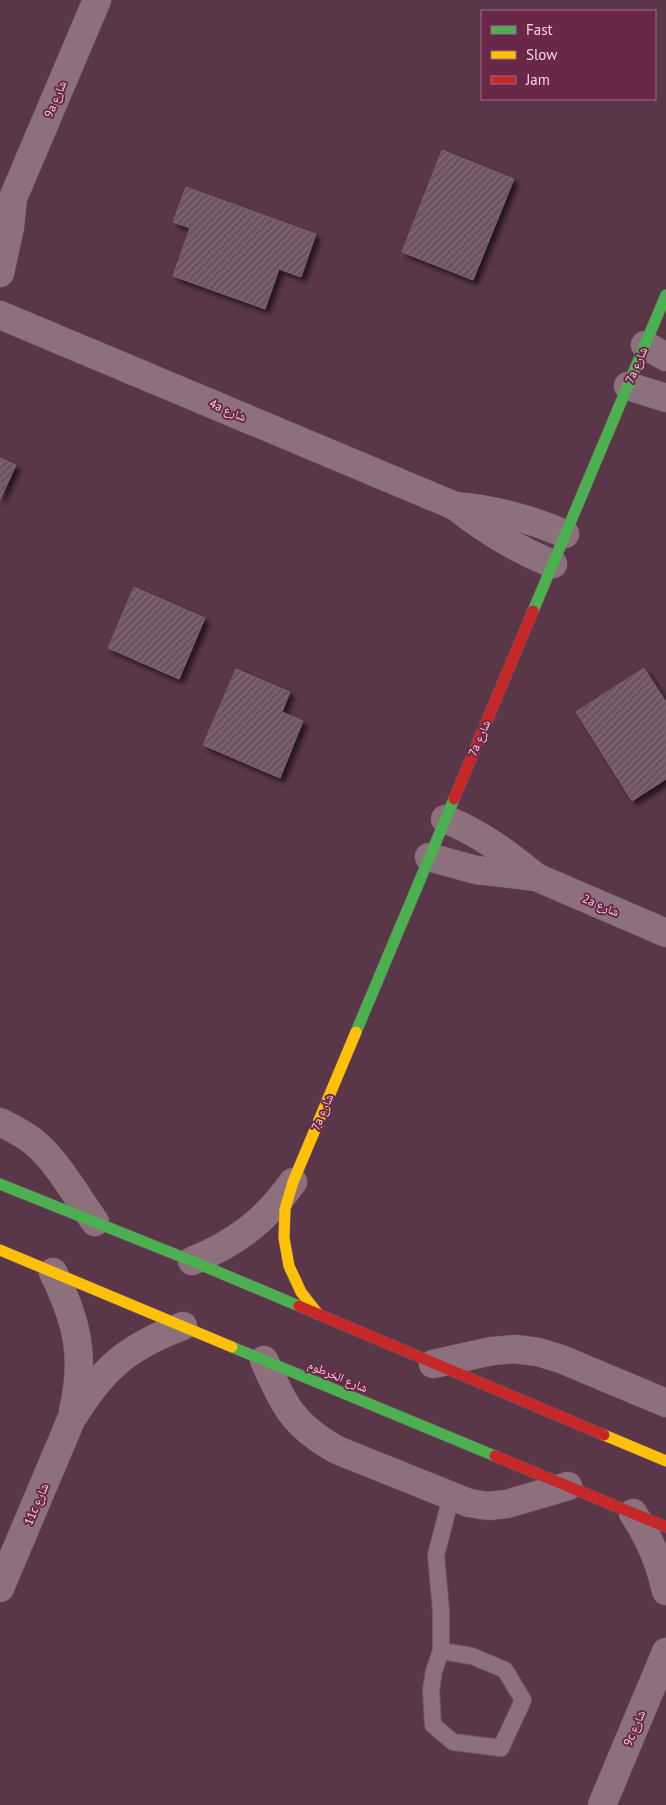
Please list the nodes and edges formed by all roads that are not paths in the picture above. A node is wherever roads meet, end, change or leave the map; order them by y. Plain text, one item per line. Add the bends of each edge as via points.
1 (96, 0) edge
2 (7, 206) edge
3 (0, 273) edge
4 (666, 295) edge
5 (0, 314) edge
6 (655, 351) edge
7 (628, 386) junction
8 (666, 398) edge
9 (455, 506) junction
10 (565, 534) junction
11 (553, 564) junction
12 (446, 819) junction
13 (430, 858) junction
14 (536, 878) junction
15 (666, 933) edge
16 (0, 1122) edge
17 (293, 1182) junction
18 (0, 1184) edge
19 (95, 1222) junction
20 (7, 1257) edge
21 (192, 1261) junction
22 (53, 1272) junction
23 (318, 1314) junction
24 (183, 1326) junction
25 (264, 1360) junction
26 (433, 1364) junction
27 (666, 1403) edge
28 (71, 1420) junction
29 (666, 1462) edge
30 (568, 1486) junction
31 (451, 1497) junction
32 (633, 1513) junction
33 (666, 1528) edge
34 (0, 1588) edge
35 (666, 1591) edge
36 (441, 1650) junction
37 (666, 1652) edge
38 (602, 1805) edge

1 - 2 street, 9a شارع
2 - 3 street, 9a شارع via 10,227
4 - 6 main road, 7a شارع
5 - 9 street, 4a شارع
6 - 7 main road, 7a شارع
7 - 8 street
7 - 10 main road, 7a شارع
9 - 10 street, 4a شارع via 512,514
9 - 11 street, 4a شارع via 501,540
10 - 11 main road, 7a شارع
11 - 12 main road, 7a شارع
12 - 13 main road, 7a شارع
12 - 14 street, 2a شارع via 488,840
13 - 14 street, 2a شارع via 476,870
13 - 17 main road, 7a شارع
14 - 15 street, 2a شارع
16 - 19 street via 33,1141 46,1153
17 - 21 street, 7a شارع via 278,1203 238,1238
17 - 23 main road, 7a شارع via 285,1209 284,1238 289,1266 301,1292
18 - 19 main road
19 - 21 main road
20 - 22 main road, شارع الخرطوم
21 - 23 main road
22 - 24 main road, شارع الخرطوم
22 - 28 street, 11c شارع via 76,1328 80,1359 78,1390
23 - 26 main road
24 - 25 main road, شارع الخرطوم
24 - 28 street, 11c شارع via 155,1336 121,1358 87,1394
25 - 30 main road, شارع الخرطوم
25 - 31 street via 283,1403 294,1418 322,1442
26 - 27 street via 492,1351 538,1352
26 - 29 main road
28 - 34 street, 11c شارع
30 - 31 street via 507,1504 488,1506
30 - 32 main road, شارع الخرطوم
31 - 36 lane via 436,1555
32 - 33 main road, شارع الخرطوم
32 - 35 street via 656,1556
36 - 36 lane via 431,1690 433,1725 453,1742 501,1748 523,1700 505,1670 472,1656
37 - 38 street, 9c شارع

